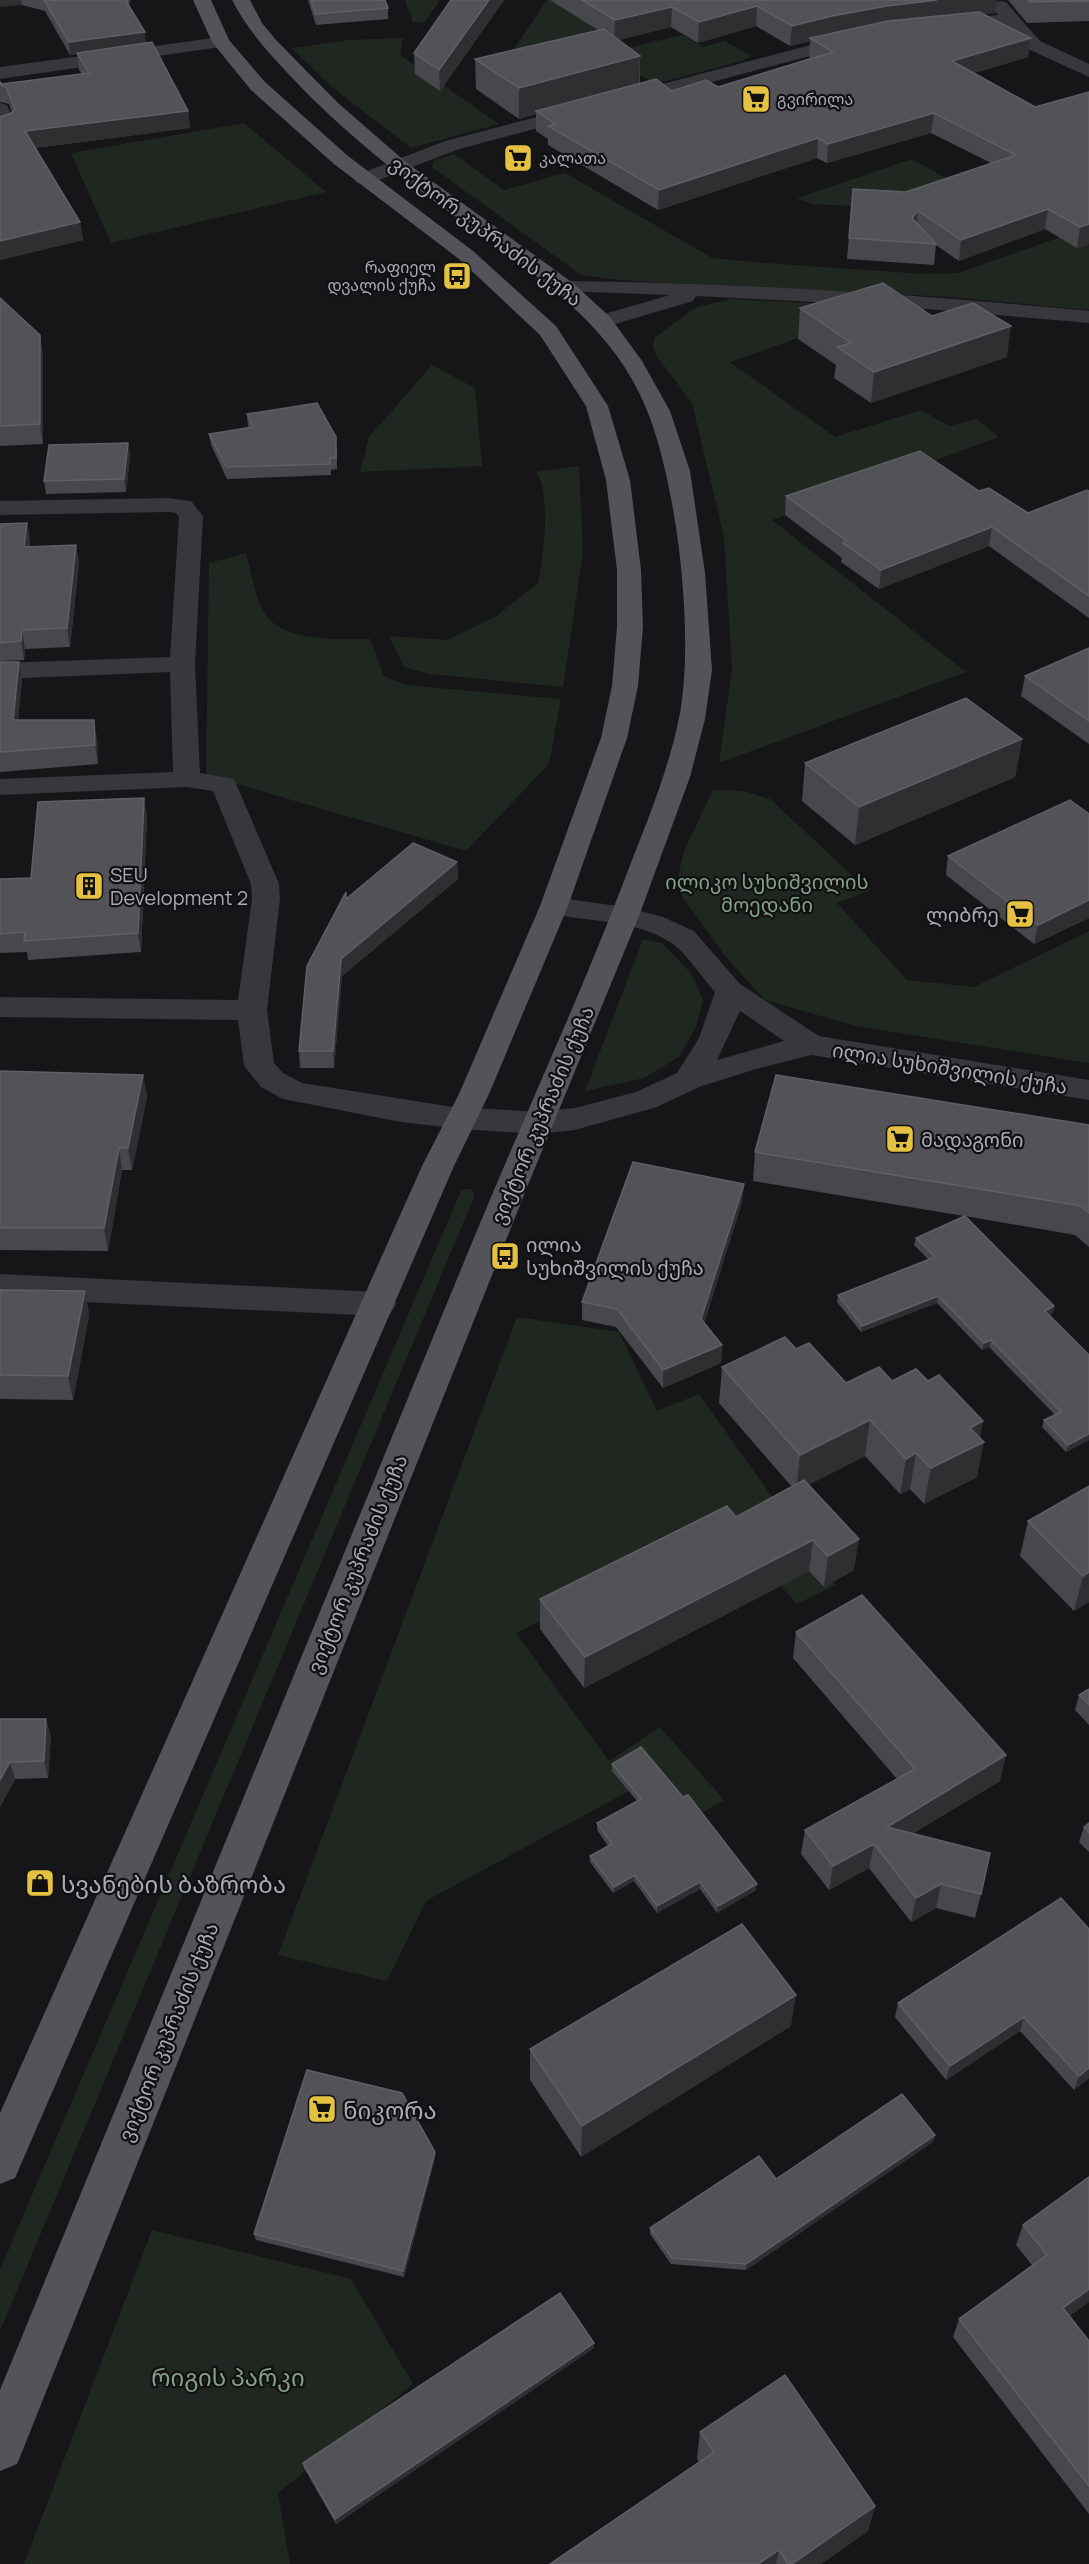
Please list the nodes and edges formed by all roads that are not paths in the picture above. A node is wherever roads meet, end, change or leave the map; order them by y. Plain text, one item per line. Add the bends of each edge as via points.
1 (202, 0) edge
2 (241, 0) edge
3 (995, 0) edge
4 (1010, 19) junction
5 (931, 28) edge
6 (866, 37) edge
7 (221, 42) junction
8 (1089, 71) edge
9 (0, 74) edge
10 (300, 77) junction
11 (258, 86) junction
12 (0, 109) edge
13 (0, 128) edge
14 (400, 167) junction
15 (364, 179) junction
16 (566, 287) junction
17 (720, 291) junction
18 (1089, 317) edge
19 (575, 327) junction
20 (0, 508) edge
21 (183, 664) junction
22 (0, 671) edge
23 (187, 779) junction
24 (0, 787) edge
25 (554, 906) junction
26 (625, 916) junction
27 (730, 991) junction
28 (0, 1007) edge
29 (252, 1010) junction
30 (811, 1045) junction
31 (688, 1080) junction
32 (1089, 1090) edge
33 (461, 1118) junction
34 (538, 1123) junction
35 (0, 1286) edge
36 (379, 1304) junction
37 (0, 2163) edge
38 (0, 2447) edge

1 - 7 main road, ვიქტორ კუპრაძის ქუჩა
2 - 10 main road, ვიქტორ კუპრაძის ქუჩა via 254,24
3 - 4 street
4 - 5 street
4 - 8 street via 1034,45
6 - 14 street via 452,146
7 - 9 street
7 - 11 main road, ვიქტორ კუპრაძის ქუჩა
10 - 11 main road
10 - 14 main road, ვიქტორ კუპრაძის ქუჩა
11 - 15 main road, ვიქტორ კუპრაძის ქუჩა
12 - 13 street via 6,125
14 - 15 street
14 - 16 main road, ვიქტორ კუპრაძის ქუჩა
15 - 19 main road, ვიქტორ კუპრაძის ქუჩა via 466,255 519,302
16 - 17 street
16 - 19 main road, ვიქტორ კუპრაძის ქუჩა
17 - 18 street via 931,301
17 - 19 street
19 - 25 main road, ვიქტორ კუპრაძის ქუჩა via 618,480 625,523 630,627 625,686 614,738
19 - 26 main road, ვიქტორ კუპრაძის ქუჩა via 646,385 659,411 678,471 693,573 699,670 692,719 677,777
20 - 21 street via 183,506 191,516
21 - 22 street
21 - 23 street
23 - 24 street
23 - 29 street, ილია სუხიშვილის ქუჩა via 224,785 265,884
25 - 26 street, ილია სუხიშვილის ქუჩა
25 - 33 main road, ვიქტორ კუპრაძის ქუჩა
26 - 27 street, ილია სუხიშვილის ქუჩა via 653,923 684,938
26 - 34 main road, ვიქტორ კუპრაძის ქუჩა
27 - 30 street, ილია სუხიშვილის ქუჩა
27 - 31 street via 724,1017 706,1055
28 - 29 street
29 - 33 street, ილია სუხიშვილის ქუჩა via 259,1066 286,1088 401,1111
30 - 31 street, ილია სუხიშვილის ქუჩა
30 - 32 street, ილია სუხიშვილის ქუჩა
31 - 34 street, ილია სუხიშვილის ქუჩა via 635,1103 575,1119
33 - 34 street, ილია სუხიშვილის ქუჩა
33 - 36 main road, ვიქტორ კუპრაძის ქუჩა
34 - 38 main road, ვიქტორ კუპრაძის ქუჩა
35 - 36 street
36 - 37 main road, ვიქტორ კუპრაძის ქუჩა

